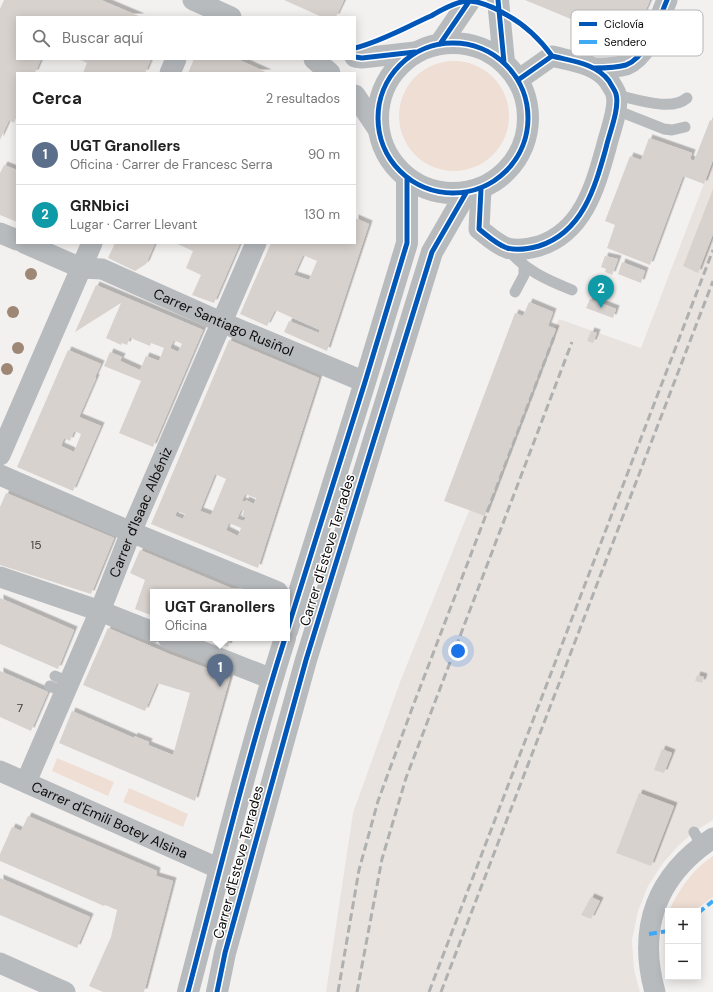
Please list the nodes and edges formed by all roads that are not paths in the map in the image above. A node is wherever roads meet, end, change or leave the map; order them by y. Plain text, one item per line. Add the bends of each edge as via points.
1 (470, 0) edge
2 (498, 0) edge
3 (667, 0) edge
4 (197, 7) edge
5 (663, 10) edge
6 (228, 16) edge
7 (440, 44) junction
8 (415, 52) junction
9 (638, 56) edge
10 (356, 57) edge
11 (176, 60) edge
12 (315, 60) edge
13 (504, 62) junction
14 (594, 68) junction
15 (170, 72) edge
16 (329, 72) edge
17 (518, 80) junction
18 (356, 96) edge
19 (687, 98) dead end
20 (616, 102) junction
21 (685, 127) dead end
22 (378, 128) junction
23 (407, 179) junction
24 (474, 191) junction
25 (0, 233) edge
26 (16, 240) edge
27 (26, 244) edge
28 (92, 244) edge
29 (256, 244) edge
30 (507, 248) junction
31 (524, 266) junction
32 (81, 268) junction
33 (572, 290) dead end
34 (515, 292) dead end
35 (221, 322) junction
36 (365, 382) junction
37 (0, 454) edge
38 (0, 475) edge
39 (130, 532) junction
40 (0, 577) edge
41 (270, 589) edge
42 (290, 589) edge
43 (100, 611) junction
44 (150, 631) edge
45 (176, 641) edge
46 (284, 641) edge
47 (272, 679) junction
48 (0, 771) edge
49 (26, 782) junction
50 (703, 838) edge
51 (220, 869) junction
52 (0, 963) edge
53 (65, 992) edge
54 (188, 992) edge
55 (216, 992) edge
56 (655, 992) edge

1 - 7 street
2 - 13 street
3 - 5 street
4 - 6 street
7 - 8 street
7 - 13 street via 461,43 484,49
8 - 10 street
8 - 22 street via 398,66 385,84 378,105
9 - 14 street via 625,65
11 - 15 street
12 - 16 street
13 - 17 street
14 - 17 street via 552,56
14 - 20 street via 608,81
17 - 24 street via 528,110 525,143 518,158 502,177
18 - 22 street
19 - 20 lane via 675,105
20 - 21 lane via 664,129
20 - 30 street via 598,176 578,217 560,236 545,244 527,250
22 - 23 street via 383,147 393,165
23 - 24 street via 425,189 445,194
23 - 36 street, Carrer d'Esteve Terrades via 407,243
24 - 30 street via 479,229
24 - 55 street, Carrer d'Esteve Terrades via 432,252 306,660
25 - 26 street
27 - 32 street
28 - 32 street
29 - 35 street, Carrer d'Isaac Albéniz
30 - 31 lane
31 - 33 lane
31 - 34 lane via 524,275
32 - 35 street, Carrer Santiago Rusiñol via 102,269
32 - 37 street
35 - 36 street, Carrer Santiago Rusiñol
35 - 39 street, Carrer d'Isaac Albéniz
36 - 42 street, Carrer d'Esteve Terrades
38 - 39 street
39 - 41 street
39 - 43 street, Carrer d'Isaac Albéniz
40 - 43 street
43 - 44 street
43 - 49 street, Carrer d'Isaac Albéniz via 60,684
45 - 47 street
46 - 47 street, Carrer d'Esteve Terrades
47 - 51 street, Carrer d'Esteve Terrades
48 - 49 street, Carrer d'Emili Botey Alsina
49 - 51 street, Carrer d'Emili Botey Alsina
50 - 56 street via 666,883 656,906 648,947
51 - 54 street, Carrer d'Esteve Terrades
52 - 53 street

